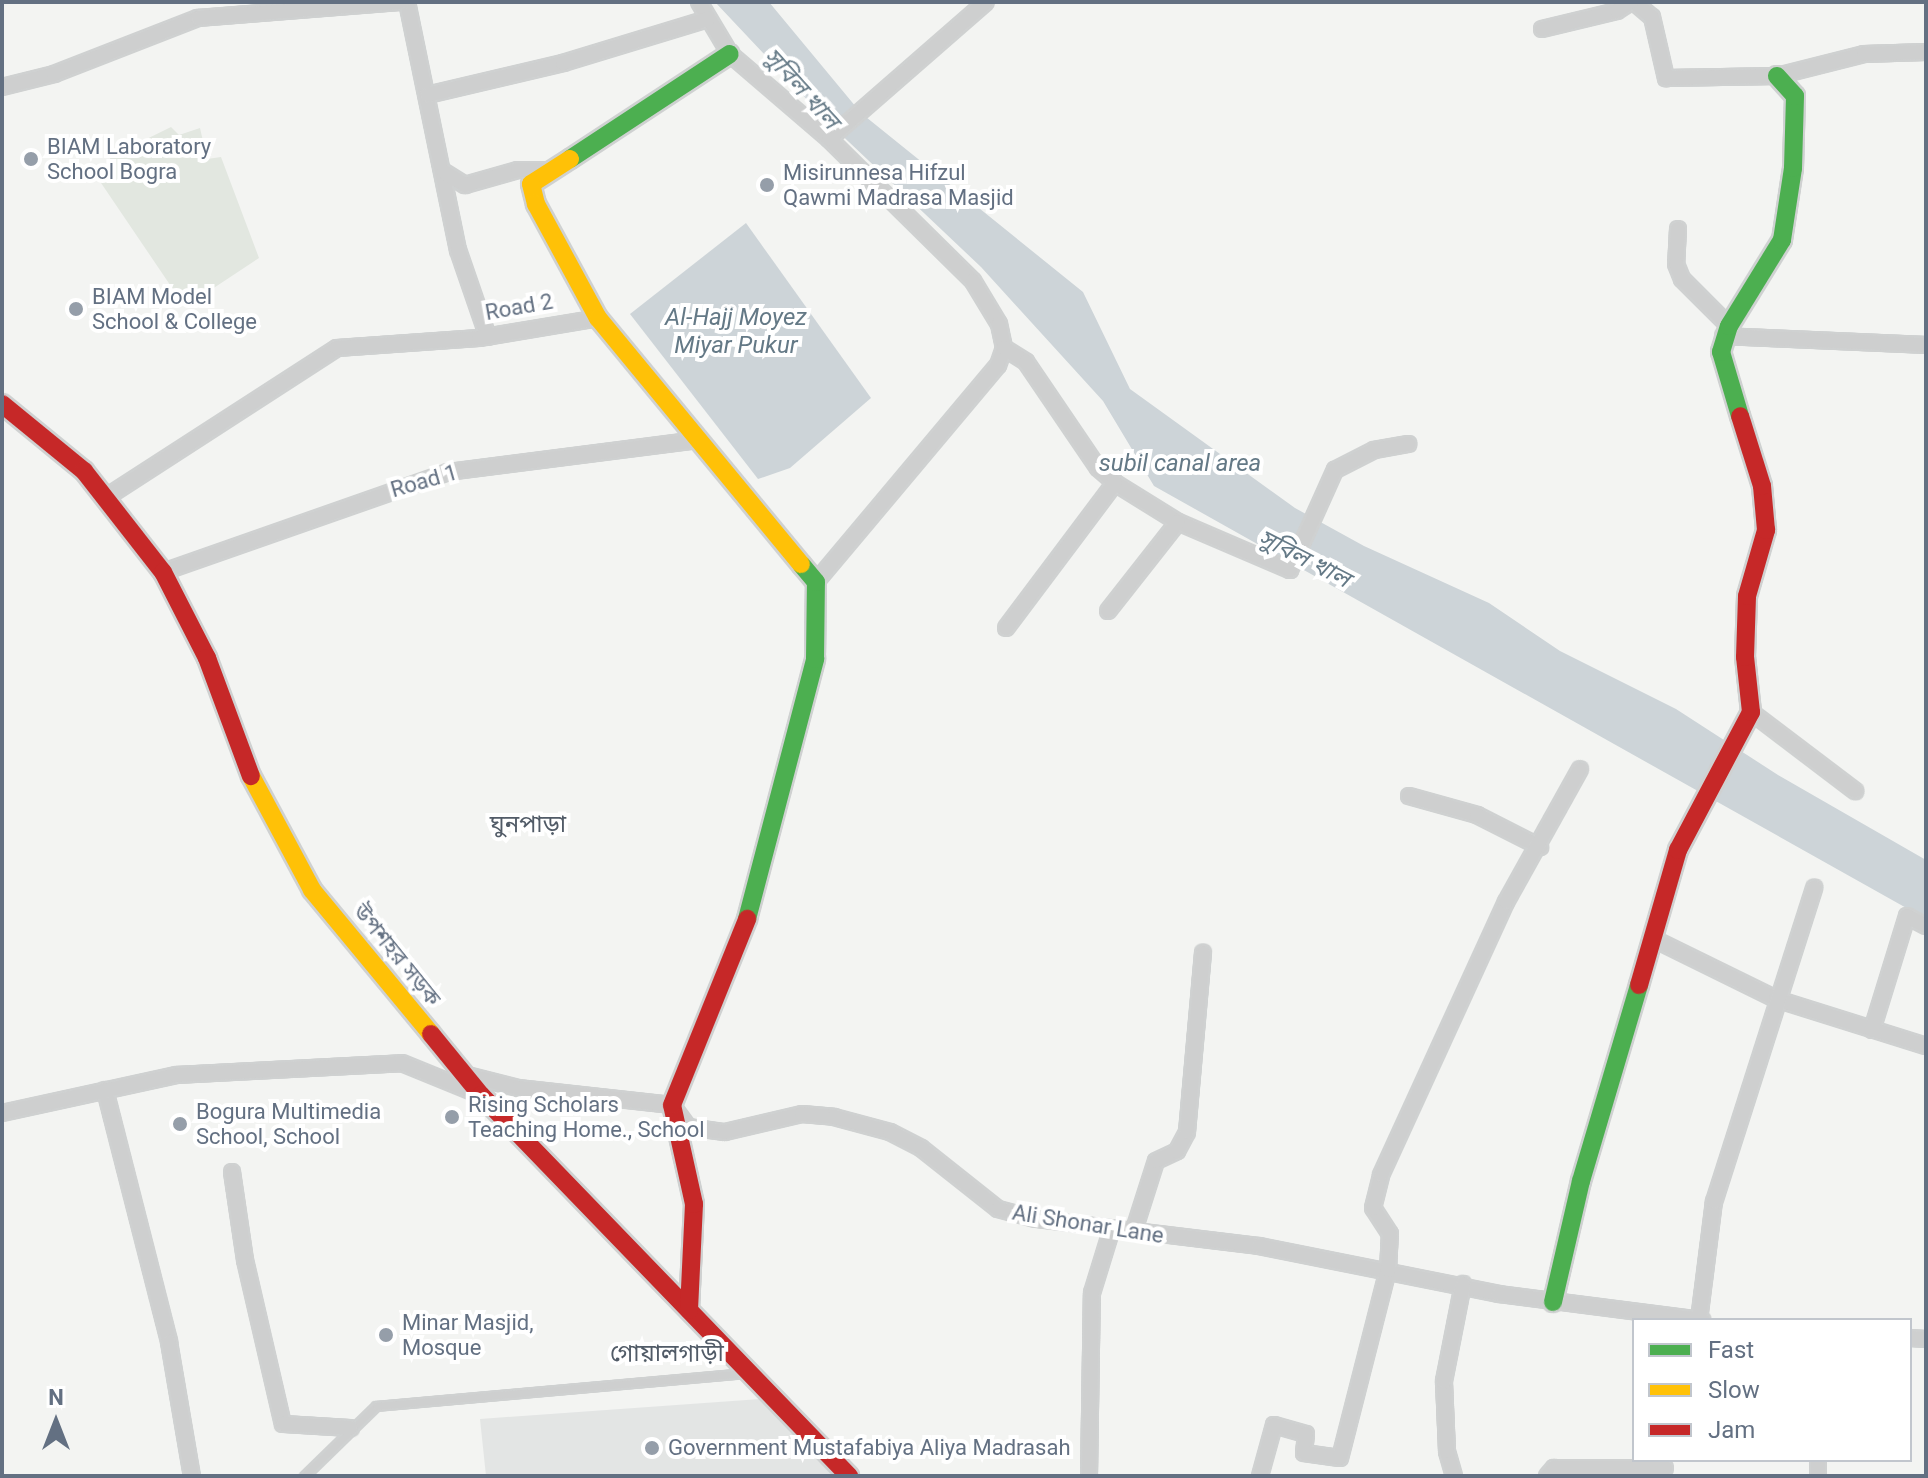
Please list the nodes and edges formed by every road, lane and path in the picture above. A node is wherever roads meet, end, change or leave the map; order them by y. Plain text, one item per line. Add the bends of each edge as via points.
1 (404, 2) edge
2 (699, 2) edge
3 (986, 2) edge
4 (1633, 2) edge
5 (294, 5) edge
6 (708, 19) junction
7 (1542, 29) dead end
8 (1926, 52) edge
9 (730, 54) junction
10 (1777, 76) junction
11 (2, 87) edge
12 (427, 95) junction
13 (829, 139) junction
14 (554, 170) junction
15 (444, 172) junction
16 (1678, 229) dead end
17 (598, 318) junction
18 (1726, 331) junction
19 (488, 337) junction
20 (1926, 345) edge
21 (1004, 348) junction
22 (3, 406) edge
23 (697, 440) junction
24 (1408, 444) dead end
25 (1115, 483) junction
26 (105, 498) junction
27 (1178, 522) junction
28 (163, 572) junction
29 (816, 582) junction
30 (1108, 611) dead end
31 (1006, 628) dead end
32 (1751, 712) junction
33 (1580, 769) dead end
34 (1855, 791) dead end
35 (1409, 796) dead end
36 (1540, 847) junction
37 (1814, 888) dead end
38 (1926, 926) edge
39 (1654, 939) junction
40 (1203, 953) dead end
41 (1776, 999) junction
42 (1872, 1030) junction
43 (1926, 1046) edge
44 (463, 1074) junction
45 (105, 1090) junction
46 (481, 1095) junction
47 (672, 1105) junction
48 (2, 1113) edge
49 (232, 1172) dead end
50 (1112, 1228) junction
51 (1134, 1230) junction
52 (1388, 1270) junction
53 (1463, 1284) junction
54 (1553, 1302) junction
55 (689, 1310) junction
56 (1684, 1318) edge
57 (1700, 1318) edge
58 (749, 1373) junction
59 (351, 1428) junction
60 (1666, 1468) edge
61 (192, 1476) edge
62 (304, 1476) edge
63 (849, 1476) edge
64 (1089, 1476) edge
65 (1260, 1476) edge
66 (1454, 1476) edge
67 (1547, 1476) edge

1 - 5 street
1 - 12 street
2 - 6 street
3 - 13 street
4 - 7 street via 1617,11
4 - 10 street via 1652,17 1666,78
5 - 11 street via 198,18 54,74
6 - 9 street
6 - 12 street via 563,63
8 - 10 street via 1864,54
9 - 13 street
9 - 14 street, Road 2
10 - 18 street via 1795,96 1793,168 1782,240
12 - 15 street
13 - 21 street via 973,281 999,324
14 - 15 street via 518,170 465,185
14 - 17 street, Road 2 via 531,184 536,204
15 - 19 street via 458,250
16 - 18 street via 1676,264 1682,279
17 - 19 street, Road 2
17 - 23 street
18 - 20 street
18 - 32 street via 1721,352 1763,501 1766,530 1747,596 1745,657
19 - 26 street, Road 2 via 337,348 320,355
21 - 25 street via 1026,362 1098,468
21 - 29 street via 998,365
22 - 26 street, উপশহর সড়ক via 84,471
23 - 28 street, Road 1 via 448,472
23 - 29 street
24 - 27 street via 1374,450 1335,470 1290,570
25 - 27 street
25 - 31 street
26 - 28 street, উপশহর সড়ক
27 - 30 street
28 - 44 street, উপশহর সড়ক via 207,658 253,782 312,890
29 - 47 street via 815,659 755,900
32 - 34 street
32 - 39 street via 1678,850
33 - 36 street
35 - 36 street via 1477,815
36 - 52 street via 1506,902 1381,1175 1373,1208 1390,1234
37 - 41 street
38 - 42 street via 1907,916
39 - 41 street
39 - 54 street via 1581,1181
40 - 51 street via 1187,1132 1177,1151 1156,1161
41 - 42 street
41 - 57 street via 1714,1202
42 - 43 street
44 - 46 street, উপশহর সড়ক
44 - 47 street via 518,1088
45 - 46 street via 176,1075 402,1063
45 - 48 street
45 - 61 street via 169,1342
46 - 55 street, উপশহর সড়ক
47 - 50 street, Ali Shonar Lane via 688,1127 725,1132 802,1114 890,1132 921,1148 998,1209
47 - 55 street via 694,1204
49 - 59 street via 245,1260 283,1424
50 - 51 street, Ali Shonar Lane
50 - 64 street via 1092,1293
51 - 52 street, Ali Shonar Lane
52 - 53 street, Ali Shonar Lane
52 - 65 street via 1340,1458 1304,1453 1306,1434 1274,1425
53 - 54 street, Ali Shonar Lane
53 - 66 street via 1444,1381 1447,1451
54 - 56 street, Ali Shonar Lane
55 - 58 street, উপশহর সড়ক
58 - 59 lane via 376,1406
58 - 63 street, উপশহর সড়ক
59 - 62 lane
60 - 67 street via 1554,1468

